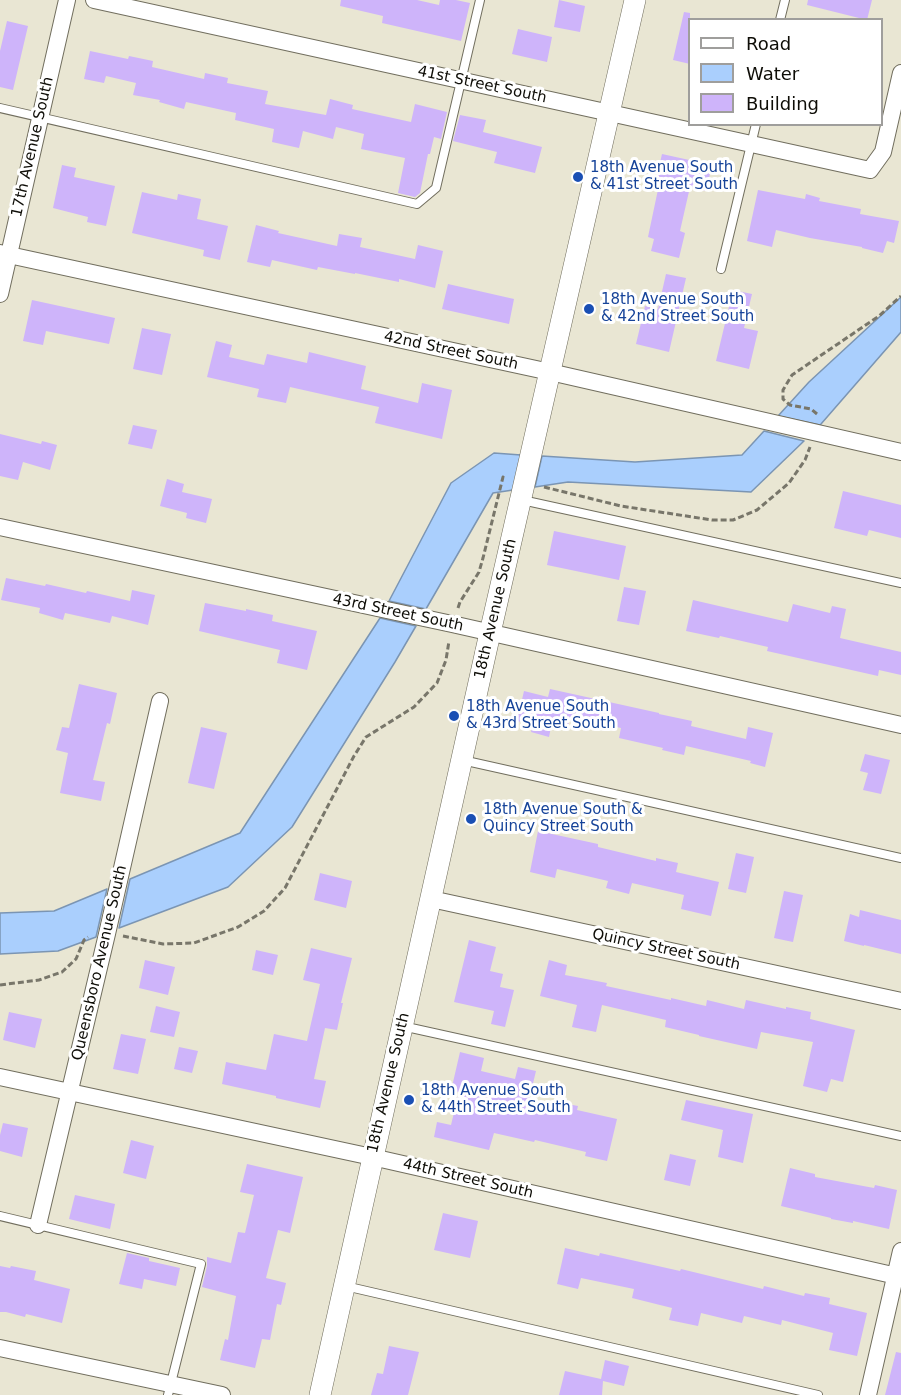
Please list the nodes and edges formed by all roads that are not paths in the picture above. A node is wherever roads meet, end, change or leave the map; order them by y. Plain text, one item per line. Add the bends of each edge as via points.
1 (67, 0) edge
2 (94, 0) edge
3 (480, 0) edge
4 (635, 0) edge
5 (785, 0) edge
6 (780, 18) edge
7 (901, 73) edge
8 (462, 80) junction
9 (0, 108) edge
10 (610, 112) junction
11 (40, 117) junction
12 (756, 126) edge
13 (752, 144) junction
14 (5, 254) edge
15 (722, 268) dead end
16 (0, 294) edge
17 (550, 372) junction
18 (901, 452) edge
19 (521, 500) junction
20 (0, 527) edge
21 (901, 583) edge
22 (490, 633) junction
23 (160, 700) dead end
24 (901, 725) edge
25 (462, 759) junction
26 (901, 858) edge
27 (431, 899) junction
28 (901, 1001) edge
29 (402, 1026) junction
30 (0, 1077) edge
31 (70, 1093) junction
32 (901, 1136) edge
33 (372, 1157) junction
34 (0, 1216) edge
35 (38, 1225) junction
36 (901, 1251) edge
37 (898, 1277) edge
38 (344, 1286) junction
39 (0, 1348) edge
40 (170, 1390) edge
41 (222, 1395) edge
42 (320, 1395) edge
43 (818, 1395) edge
44 (868, 1395) edge

1 - 11 street, 17th Avenue South
2 - 8 street, 41st Street South
3 - 8 lane
4 - 10 street, 18th Avenue South
5 - 6 lane
7 - 13 street, 41st Street South via 883,152 870,170
8 - 10 street, 41st Street South
8 - 11 lane via 436,188 417,204
9 - 11 lane
10 - 13 street, 41st Street South
10 - 17 street, 18th Avenue South
11 - 14 street, 17th Avenue South
12 - 13 lane
13 - 15 lane
14 - 16 street, 17th Avenue South
14 - 17 street, 42nd Street South
17 - 18 street, 42nd Street South
17 - 19 street, 18th Avenue South
19 - 21 lane
19 - 22 street, 18th Avenue South
20 - 22 street, 43rd Street South
22 - 24 street, 43rd Street South
22 - 25 street, 18th Avenue South
23 - 31 street, Queensboro Avenue South
25 - 26 lane
25 - 27 street, 18th Avenue South
27 - 28 street, Quincy Street South
27 - 29 street, 18th Avenue South
29 - 32 lane
29 - 33 street, 18th Avenue South
30 - 31 street, 44th Street South
31 - 33 street, 44th Street South
31 - 35 street, Queensboro Avenue South
33 - 37 street, 44th Street South
33 - 38 street, 18th Avenue South
34 - 35 lane
35 - 40 lane via 201,1264
36 - 37 street
37 - 44 street
38 - 42 street, 18th Avenue South
38 - 43 lane
39 - 40 street
40 - 41 street

